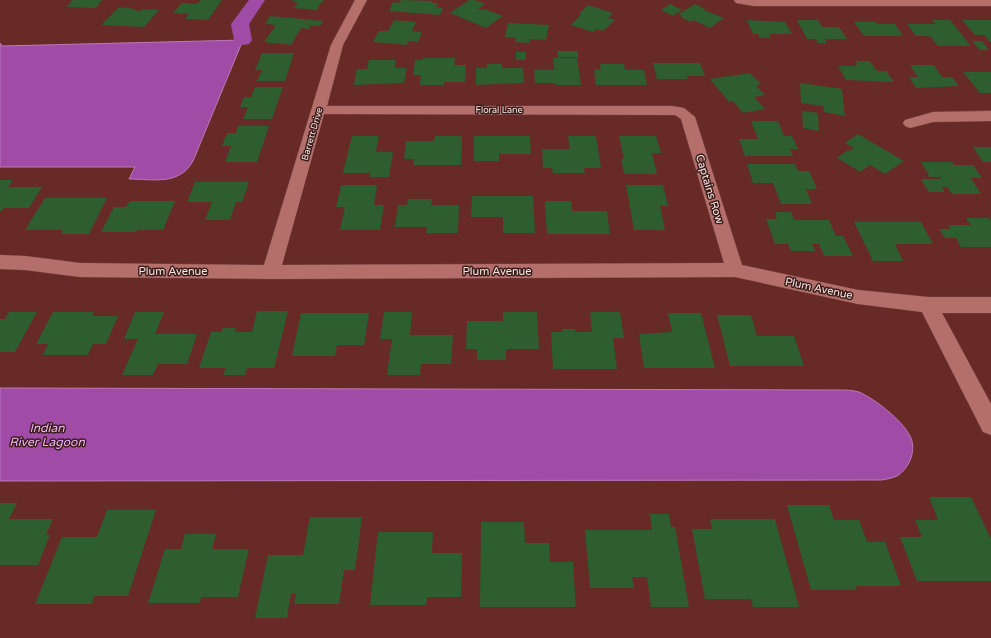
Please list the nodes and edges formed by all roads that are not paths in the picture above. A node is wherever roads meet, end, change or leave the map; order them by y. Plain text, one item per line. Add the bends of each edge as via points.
1 (361, 0) edge
2 (740, 0) edge
3 (991, 2) edge
4 (319, 110) junction
5 (679, 111) joint
6 (991, 116) edge
7 (910, 123) dead end
8 (0, 262) edge
9 (735, 270) junction
10 (271, 272) junction
11 (928, 304) junction
12 (991, 305) edge
13 (991, 425) edge

1 - 4 street, Barrett Drive via 337,45
2 - 3 street
4 - 5 street, Floral Lane
4 - 10 street, Barrett Drive
5 - 9 street, Captains Row via 688,117
6 - 7 street via 933,117
8 - 10 street, Plum Avenue via 25,262 80,270
9 - 10 street, Plum Avenue
9 - 11 street, Plum Avenue via 858,297
11 - 12 street, Plum Avenue
11 - 13 street

